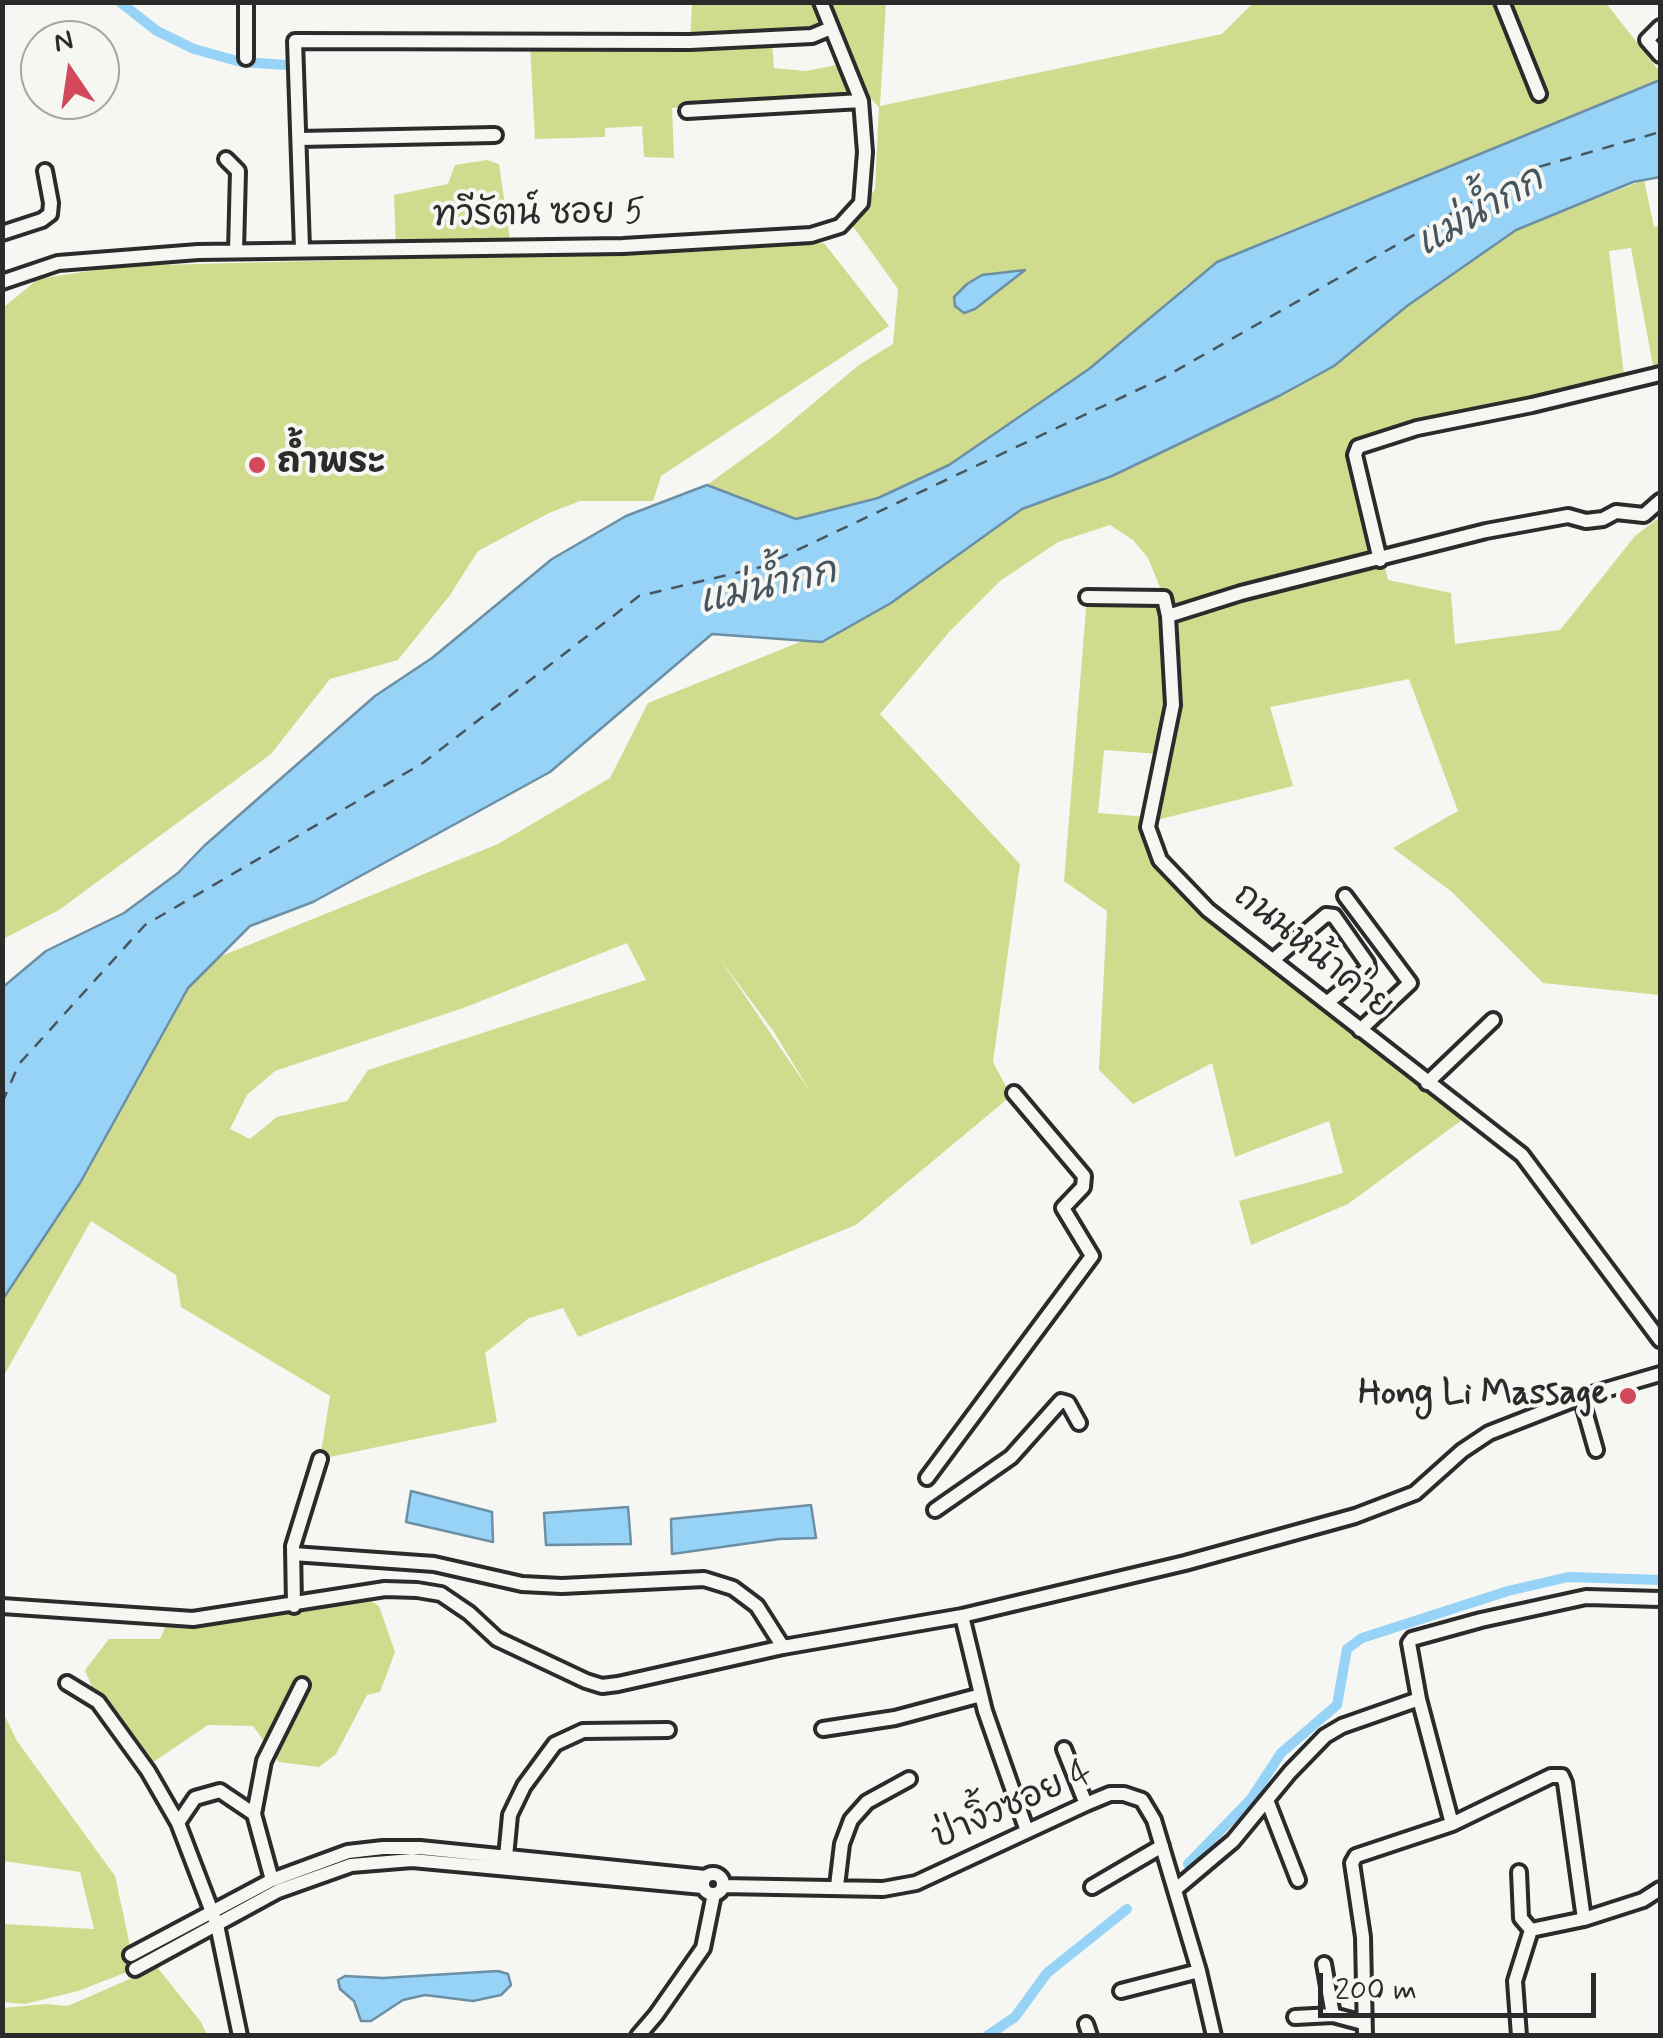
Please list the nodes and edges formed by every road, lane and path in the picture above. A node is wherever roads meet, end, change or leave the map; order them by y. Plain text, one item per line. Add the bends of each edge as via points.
1 (246, 2) edge
2 (820, 2) edge
3 (1502, 2) edge
4 (1660, 27) edge
5 (831, 28) junction
6 (1660, 55) edge
7 (246, 58) dead end
8 (1539, 94) dead end
9 (861, 101) junction
10 (688, 111) dead end
11 (495, 135) dead end
12 (300, 139) junction
13 (226, 159) dead end
14 (46, 170) dead end
15 (2, 233) edge
16 (302, 248) junction
17 (236, 250) junction
18 (4, 279) edge
19 (1660, 374) edge
20 (1660, 501) edge
21 (1380, 560) junction
22 (1087, 597) dead end
23 (1168, 616) junction
24 (1344, 896) dead end
25 (1273, 960) junction
26 (1328, 1002) junction
27 (1493, 1020) dead end
28 (1360, 1030) junction
29 (1427, 1083) junction
30 (1014, 1093) dead end
31 (1660, 1340) edge
32 (1660, 1374) edge
33 (1580, 1397) junction
34 (1079, 1423) dead end
35 (1596, 1450) dead end
36 (320, 1459) dead end
37 (927, 1478) dead end
38 (935, 1510) dead end
39 (292, 1554) junction
40 (1660, 1599) edge
41 (2, 1606) edge
42 (294, 1606) junction
43 (962, 1616) junction
44 (783, 1647) junction
45 (67, 1682) dead end
46 (302, 1685) dead end
47 (980, 1695) junction
48 (1419, 1700) junction
49 (668, 1730) dead end
50 (824, 1730) dead end
51 (1064, 1749) dead end
52 (909, 1779) dead end
53 (1267, 1800) junction
54 (1086, 1804) junction
55 (254, 1814) junction
56 (178, 1823) junction
57 (1452, 1824) junction
58 (1028, 1831) junction
59 (1162, 1846) junction
60 (506, 1858) junction
61 (1518, 1872) dead end
62 (272, 1880) junction
63 (1298, 1880) dead end
64 (711, 1886) junction
65 (837, 1886) junction
66 (1092, 1888) dead end
67 (1176, 1888) junction
68 (1660, 1890) edge
69 (215, 1919) junction
70 (1584, 1919) junction
71 (1531, 1930) junction
72 (131, 1955) dead end
73 (1324, 1964) dead end
74 (136, 1969) dead end
75 (1199, 1971) junction
76 (1121, 1991) dead end
77 (1333, 2015) junction
78 (1295, 2017) dead end
79 (1364, 2029) edge
80 (240, 2036) edge
81 (638, 2036) edge
82 (1214, 2036) edge
83 (1518, 2036) edge

1 - 7 street
2 - 5 street, ทวีรัตน์ ซอย 5
3 - 8 street
4 - 6 street via 1646,40
5 - 9 street, ทวีรัตน์ ซอย 5
5 - 12 street via 812,36 690,42 295,41
9 - 10 street
9 - 16 street, ทวีรัตน์ ซอย 5 via 861,203 840,226 812,234 623,246
11 - 12 street
12 - 16 street
13 - 17 street via 238,172
14 - 15 street via 50,214
16 - 17 street, ทวีรัตน์ ซอย 5
17 - 18 street, ทวีรัตน์ ซอย 5 via 58,263
19 - 21 street via 1358,447
20 - 21 street via 1644,515 1550,519
21 - 23 street
22 - 23 street via 1164,598
23 - 25 street, ถนนหน้าค่าย via 1173,705 1148,827 1160,860 1208,910
24 - 28 street via 1410,983
25 - 26 street, ถนนหน้าค่าย
25 - 26 street via 1326,915 1334,916 1368,968
26 - 28 street, ถนนหน้าค่าย
27 - 29 street
28 - 29 street, ถนนหน้าค่าย
29 - 31 street, ถนนหน้าค่าย via 1522,1154
30 - 37 street via 1084,1176 1083,1187 1063,1208 1092,1256
32 - 33 street
33 - 35 street
33 - 43 street via 1489,1433 1402,1500 1185,1563
34 - 38 street via 1061,1401 1010,1458
36 - 39 street
39 - 42 street
39 - 44 street via 434,1564 522,1584 704,1579 733,1588 757,1606
40 - 48 street via 1586,1597 1412,1639 1408,1650
41 - 42 street via 193,1619
42 - 44 street via 385,1590 440,1594 497,1639 602,1686
43 - 44 street
43 - 47 street
45 - 56 street via 98,1702
46 - 55 street via 264,1761
47 - 50 street
47 - 58 street
48 - 53 street via 1325,1736
48 - 57 street
49 - 60 street via 582,1731 555,1744 510,1816
51 - 54 street
52 - 65 street via 867,1802 851,1820
53 - 63 street
53 - 67 street via 1234,1841
54 - 58 street, ป่างิ้วซอย 4
54 - 59 street, ป่างิ้วซอย 4 via 1110,1794 1142,1800
55 - 56 street via 220,1791 195,1798
55 - 62 street
56 - 69 street
57 - 70 street via 1562,1776
57 - 79 street via 1356,1856 1352,1863 1363,1937
58 - 65 street, ป่างิ้วซอย 4 via 916,1883
59 - 66 street
59 - 67 street, ป่างิ้วซอย 4
60 - 62 street via 383,1848 348,1852
60 - 64 street
61 - 71 street via 1521,1918
62 - 69 street
64 - 65 street, ป่างิ้วซอย 4
64 - 69 street via 384,1861 315,1876
64 - 81 street via 702,1948
67 - 75 street, ป่างิ้วซอย 4
68 - 70 street
69 - 72 street
69 - 74 street
69 - 80 street
70 - 71 street
71 - 83 street via 1515,1981
73 - 77 street
75 - 76 street
75 - 82 street, ป่างิ้วซอย 4
77 - 78 street
77 - 79 street

